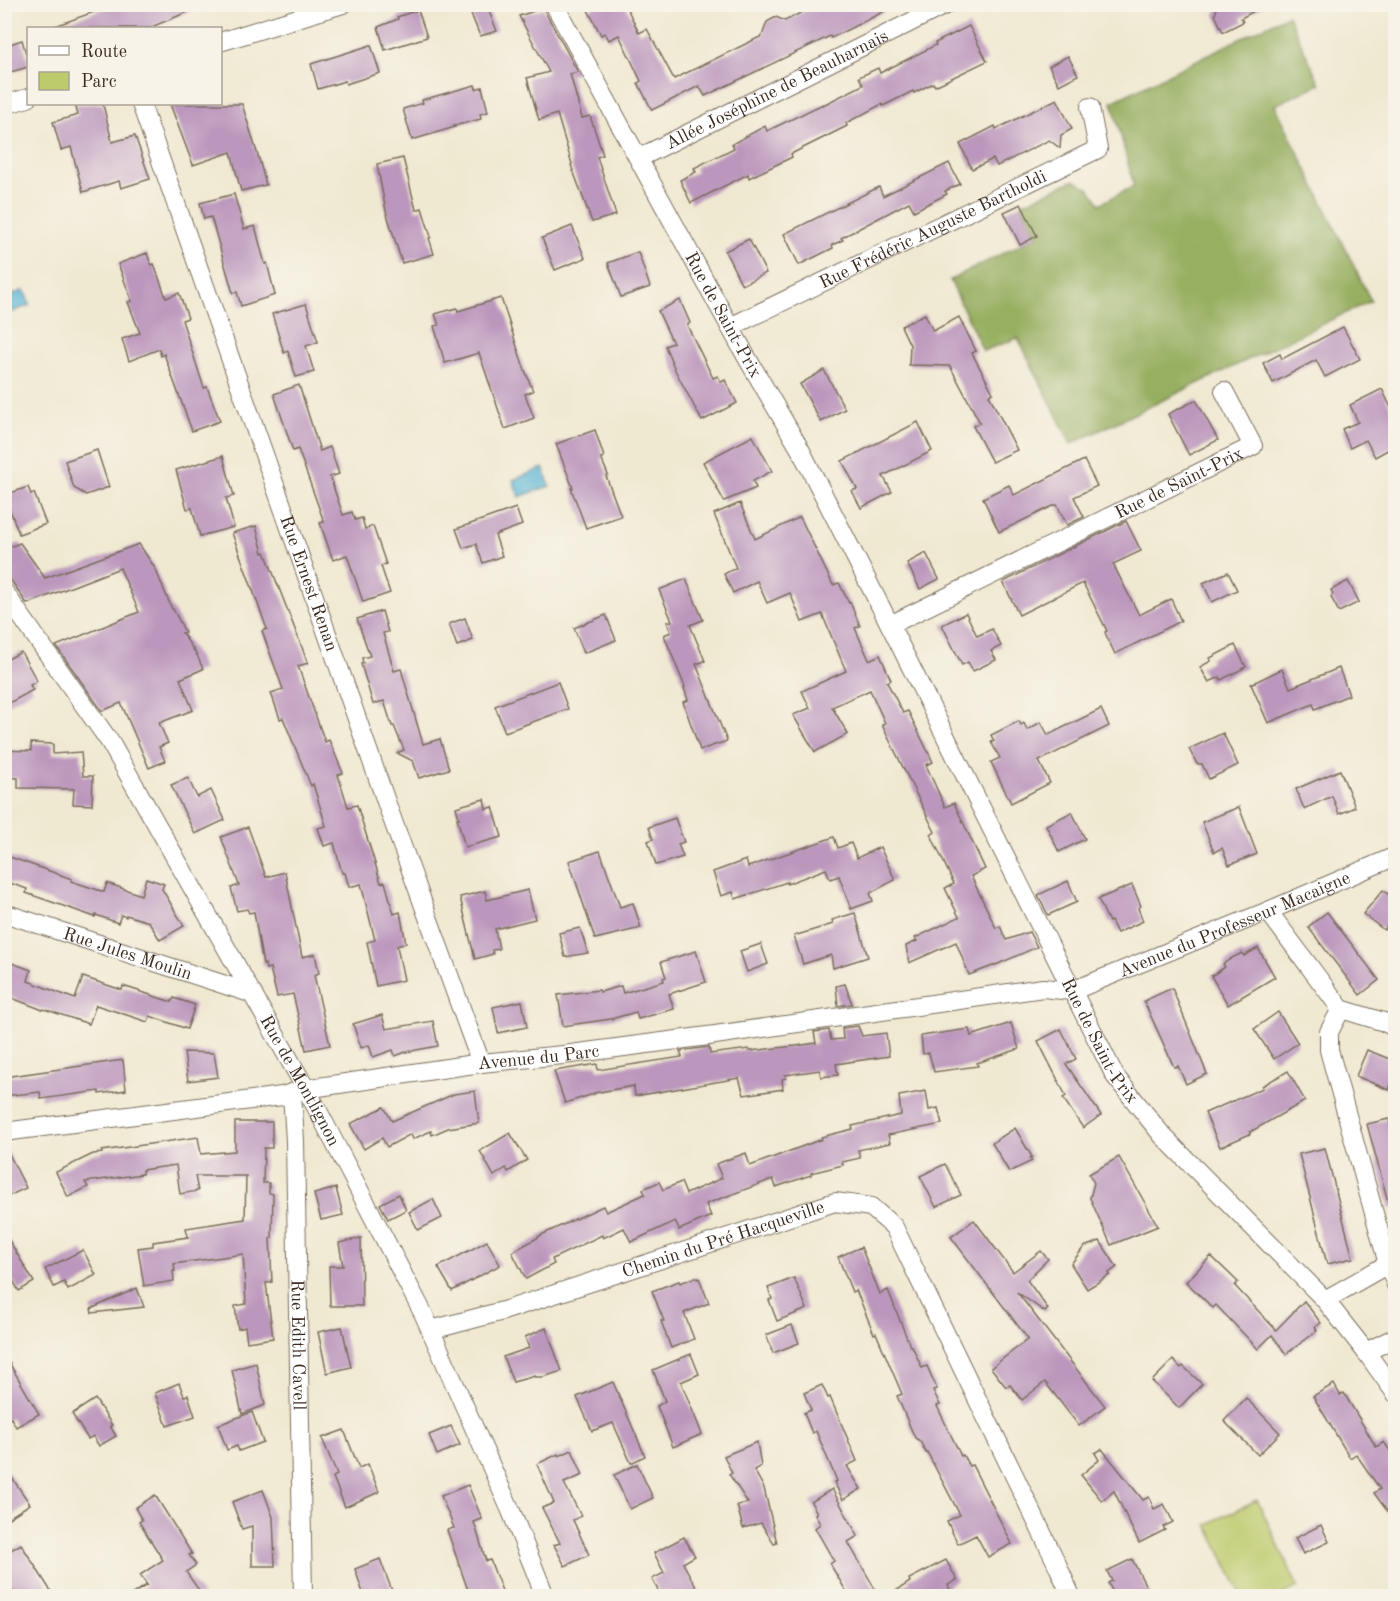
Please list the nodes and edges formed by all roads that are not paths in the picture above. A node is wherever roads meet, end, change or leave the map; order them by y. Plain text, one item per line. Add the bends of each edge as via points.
1 (344, 4) edge
2 (554, 4) edge
3 (947, 4) edge
4 (222, 41) edge
5 (27, 98) edge
6 (4, 105) edge
7 (141, 105) edge
8 (1090, 108) dead end
9 (639, 158) junction
10 (730, 327) junction
11 (1224, 391) dead end
12 (4, 592) edge
13 (890, 625) junction
14 (1395, 856) edge
15 (1268, 912) junction
16 (4, 913) edge
17 (1072, 991) junction
18 (253, 994) junction
19 (1341, 1009) junction
20 (1395, 1028) edge
21 (481, 1063) junction
22 (298, 1091) junction
23 (4, 1132) edge
24 (1388, 1264) junction
25 (1395, 1285) edge
26 (1325, 1300) junction
27 (431, 1330) junction
28 (1395, 1337) edge
29 (1366, 1352) junction
30 (1395, 1394) edge
31 (303, 1596) edge
32 (545, 1596) edge
33 (1071, 1596) edge

1 - 4 street
2 - 9 street, Rue de Saint-Prix
3 - 9 street, Allée Joséphine de Beauharnais
5 - 6 street
7 - 21 street, Rue Ernest Renan
8 - 10 street, Rue Frédéric Auguste Bartholdi via 1098,149
9 - 10 street, Rue de Saint-Prix
10 - 13 street, Rue de Saint-Prix via 800,449
11 - 13 street, Rue de Saint-Prix via 1253,446
12 - 18 street, Rue de Montlignon via 110,742
13 - 17 street, Rue de Saint-Prix
14 - 15 street, Avenue du Professeur Macaigne
15 - 17 street, Avenue du Professeur Macaigne
15 - 19 street
16 - 18 street, Rue Jules Moulin
17 - 21 street, Avenue du Parc via 1043,988 708,1036
17 - 26 street, Rue de Saint-Prix via 1115,1076 1162,1135
18 - 22 street, Rue de Montlignon
19 - 20 street
19 - 24 street via 1329,1032 1329,1050
21 - 22 street, Avenue du Parc
22 - 23 street, Avenue du Parc
22 - 27 street, Rue de Montlignon via 315,1105
22 - 31 street, Rue Edith Cavell
24 - 25 street
24 - 26 street
26 - 29 street, Rue de Saint-Prix
27 - 32 street, Rue de Montlignon
27 - 33 street, Chemin du Pré Hacqueville via 503,1311 835,1202 872,1207 894,1227
28 - 29 street
29 - 30 street, Rue de Saint-Prix

